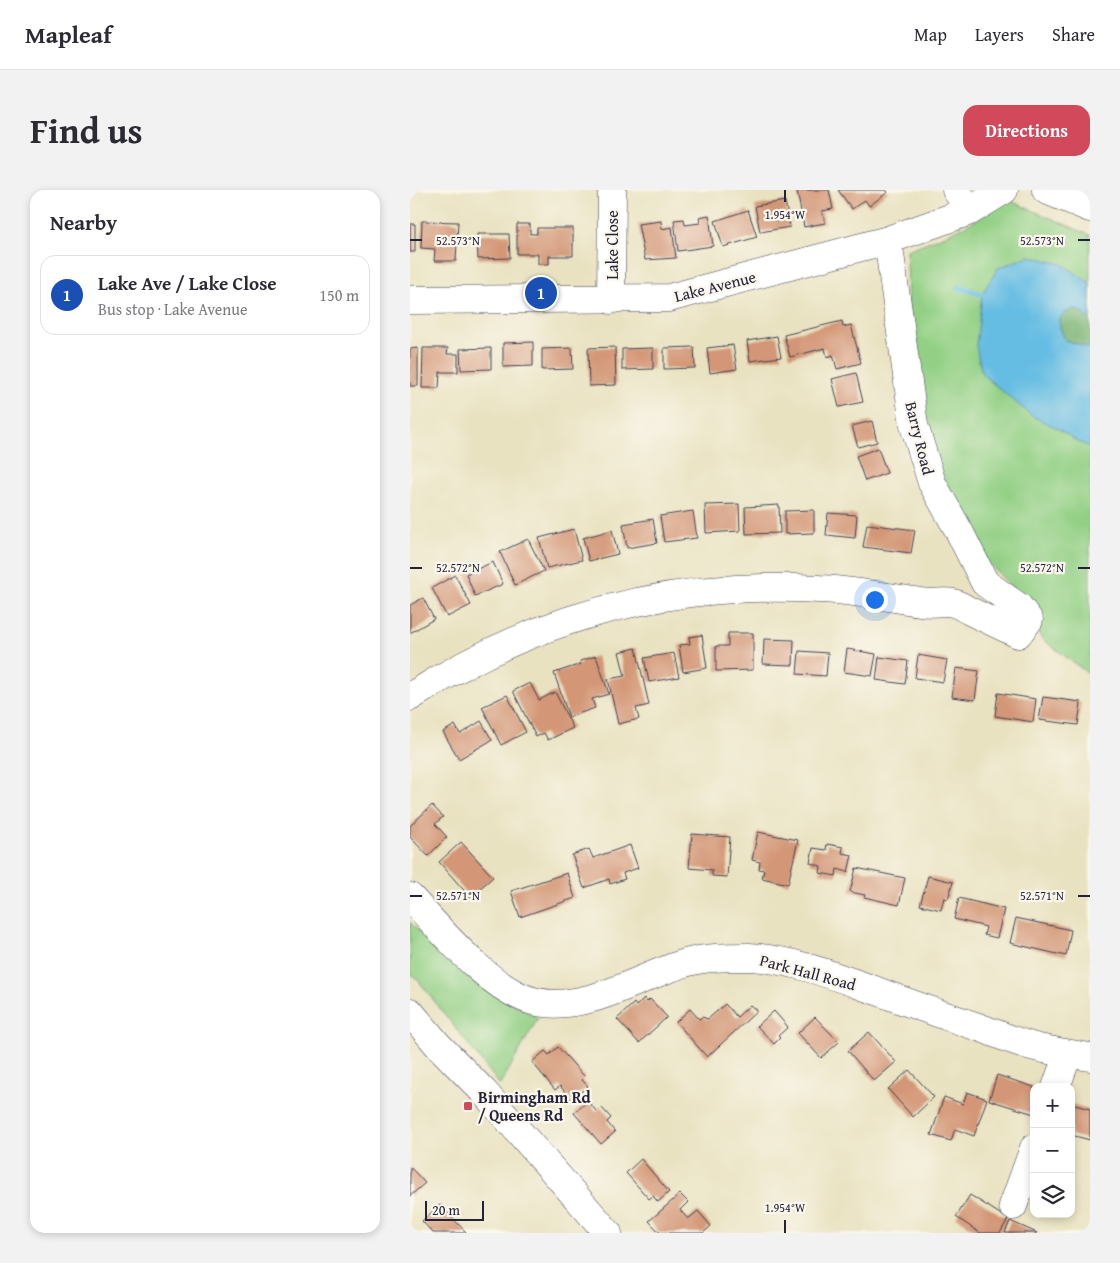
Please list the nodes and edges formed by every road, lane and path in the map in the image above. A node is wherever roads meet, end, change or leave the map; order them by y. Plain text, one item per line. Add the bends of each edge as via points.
1 (612, 190) edge
2 (1004, 190) edge
3 (1046, 190) edge
4 (963, 200) edge
5 (1090, 208) edge
6 (888, 240) junction
7 (410, 300) edge
8 (611, 300) junction
9 (973, 556) junction
10 (953, 603) junction
11 (410, 697) edge
12 (410, 897) edge
13 (410, 1012) edge
14 (1079, 1056) edge
15 (1059, 1083) edge
16 (1030, 1159) edge
17 (1013, 1206) dead end
18 (608, 1233) edge

1 - 8 main road, Lake Close
2 - 4 main road, Lake Avenue
3 - 5 main road
4 - 6 main road, Lake Avenue
6 - 8 main road, Lake Avenue via 668,298
6 - 9 main road, Barry Road via 914,425 932,483
7 - 8 main road, Lake Avenue
9 - 10 main road via 969,584
9 - 10 main road, Barry Road via 985,583 1018,607 1029,620 1018,634
10 - 11 main road via 931,604 859,593 781,587 662,596 622,604 543,628 468,662
12 - 14 main road, Park Hall Road via 490,978 536,1002 582,1000 692,961 751,958 833,976 1029,1045
13 - 18 main road
14 - 15 main road
16 - 17 main road

